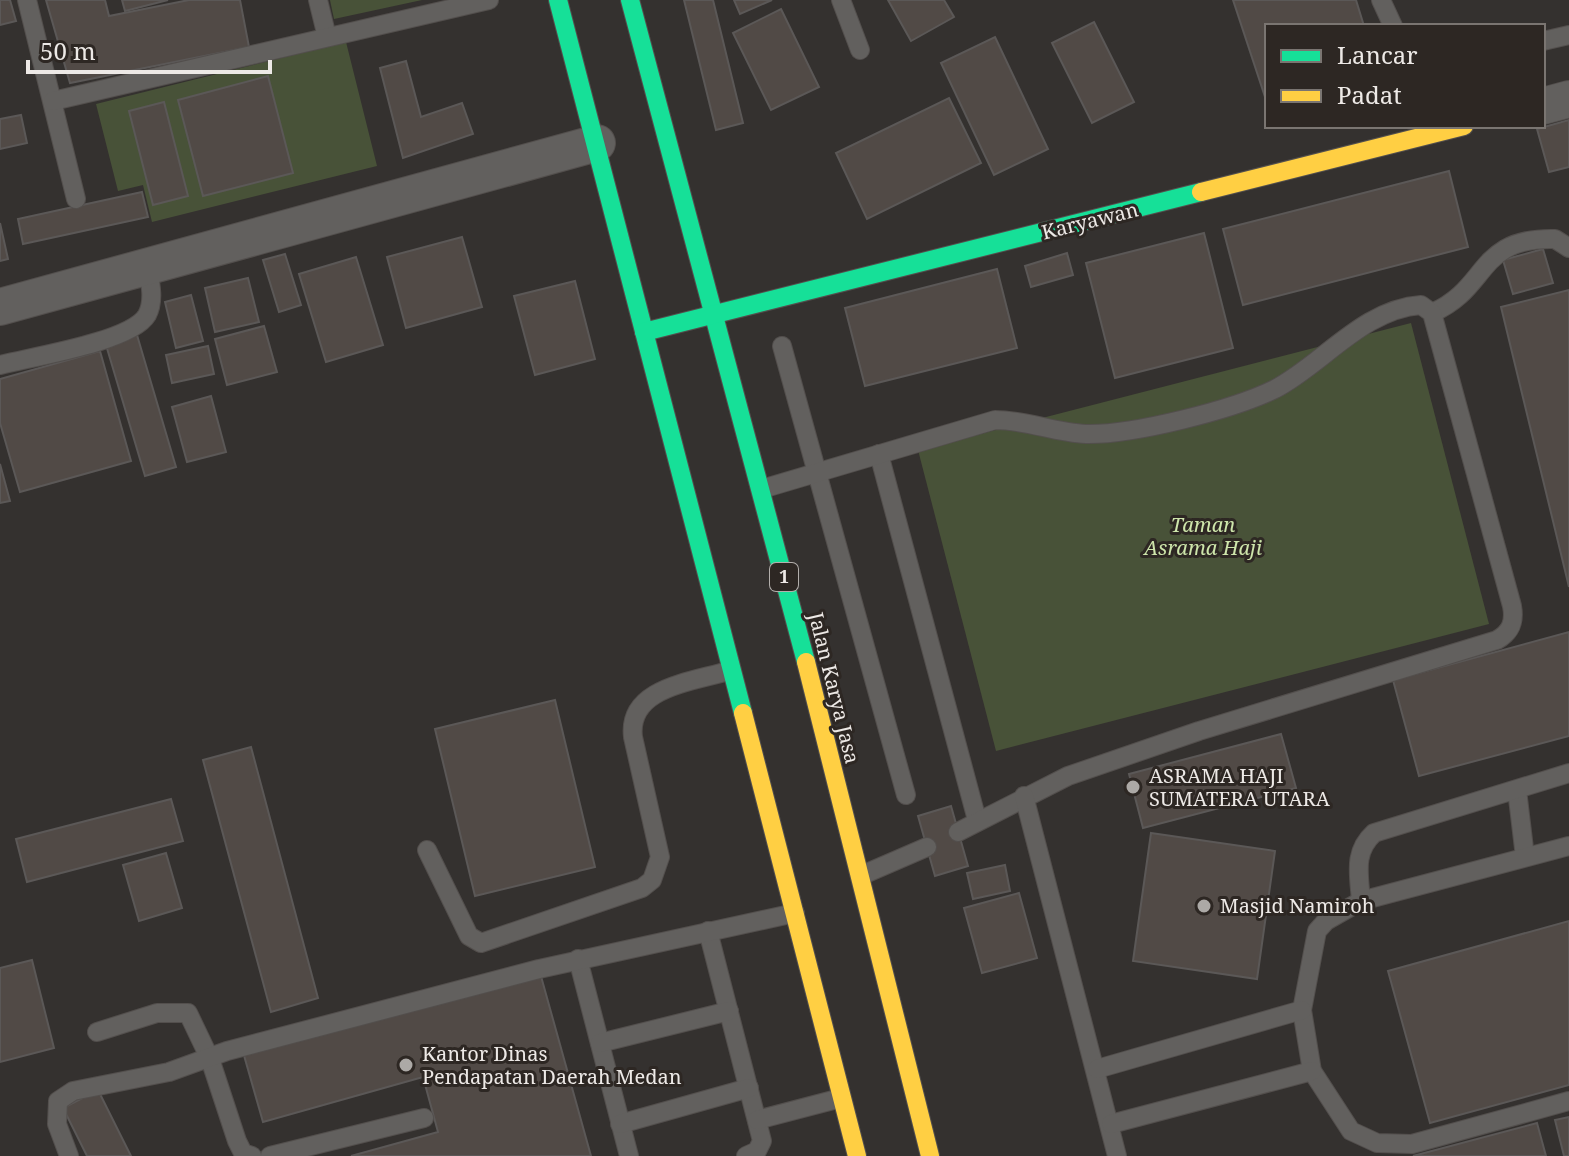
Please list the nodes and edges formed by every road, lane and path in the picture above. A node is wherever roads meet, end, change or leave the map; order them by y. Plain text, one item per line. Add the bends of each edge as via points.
1 (27, 0) edge
2 (318, 0) edge
3 (489, 0) edge
4 (558, 0) edge
5 (630, 0) edge
6 (841, 0) edge
7 (1381, 0) edge
8 (1392, 24) edge
9 (1569, 35) edge
10 (327, 37) junction
11 (1545, 41) edge
12 (860, 50) dead end
13 (1569, 99) edge
14 (53, 101) junction
15 (1545, 105) edge
16 (1456, 128) edge
17 (597, 143) junction
18 (76, 199) dead end
19 (1569, 248) edge
20 (147, 265) junction
21 (0, 307) edge
22 (715, 312) junction
23 (1432, 313) junction
24 (644, 332) junction
25 (782, 346) dead end
26 (0, 365) edge
27 (879, 454) junction
28 (817, 473) junction
29 (762, 489) junction
30 (731, 670) junction
31 (1569, 773) edge
32 (1517, 790) junction
33 (906, 795) dead end
34 (1024, 796) junction
35 (977, 820) junction
36 (958, 832) dead end
37 (1569, 846) edge
38 (927, 847) dead end
39 (427, 850) dead end
40 (1525, 857) junction
41 (859, 876) junction
42 (1361, 901) junction
43 (795, 913) junction
44 (708, 931) junction
45 (578, 959) junction
46 (1302, 1010) junction
47 (729, 1011) junction
48 (97, 1032) dead end
49 (600, 1043) junction
50 (210, 1059) junction
51 (1097, 1069) junction
52 (1312, 1071) junction
53 (749, 1088) junction
54 (841, 1098) junction
55 (1569, 1101) edge
56 (424, 1118) dead end
57 (757, 1120) junction
58 (620, 1124) junction
59 (1111, 1124) junction
60 (69, 1156) edge
61 (252, 1156) edge
62 (270, 1156) edge
63 (629, 1156) edge
64 (746, 1156) edge
65 (857, 1156) edge
66 (930, 1156) edge
67 (1117, 1156) edge

1 - 14 lane
2 - 10 lane
3 - 10 lane
4 - 17 main road
5 - 22 main road, Jalan Karya Jasa / 1
6 - 12 lane
7 - 8 lane
9 - 11 lane
10 - 14 lane
13 - 15 street
14 - 18 lane
16 - 22 main road, Karyawan
17 - 20 street
17 - 24 main road
19 - 23 lane via 1555,239 1510,244 1492,256 1452,304
20 - 21 street
20 - 26 lane via 150,304 135,326
22 - 24 main road, Karyawan
22 - 29 main road, Jalan Karya Jasa / 1
23 - 27 lane via 1421,305 1404,308 1358,330 1277,388 1190,416 1087,434 995,420
23 - 34 lane via 1512,606 1508,632 1497,640 1186,735
24 - 30 main road
25 - 28 lane
27 - 28 lane
27 - 35 lane
28 - 29 lane
28 - 33 lane
29 - 41 main road, Jalan Karya Jasa / 1
30 - 39 lane via 649,695 636,710 633,737 660,857 652,880 642,888 481,943 469,936
30 - 43 main road
31 - 32 lane
32 - 40 lane
32 - 42 lane via 1374,833 1358,856
34 - 35 lane
34 - 51 lane
35 - 36 lane
37 - 40 lane
38 - 41 lane
40 - 42 lane
41 - 66 main road, Jalan Karya Jasa / 1
42 - 46 lane via 1317,931
43 - 44 lane
43 - 54 main road
44 - 45 lane
44 - 47 lane
45 - 49 lane
45 - 50 lane
46 - 51 lane
46 - 52 lane
47 - 49 lane
47 - 53 lane
48 - 50 lane via 157,1013 188,1013
49 - 58 lane
50 - 60 lane via 65,1096 56,1112
50 - 61 lane via 237,1141 243,1153
51 - 59 lane
52 - 55 lane via 1351,1131 1377,1143 1412,1144
52 - 59 lane
53 - 57 lane
53 - 58 lane
54 - 57 lane
54 - 65 main road
56 - 62 lane
57 - 64 lane via 761,1144
58 - 63 lane
59 - 67 lane

